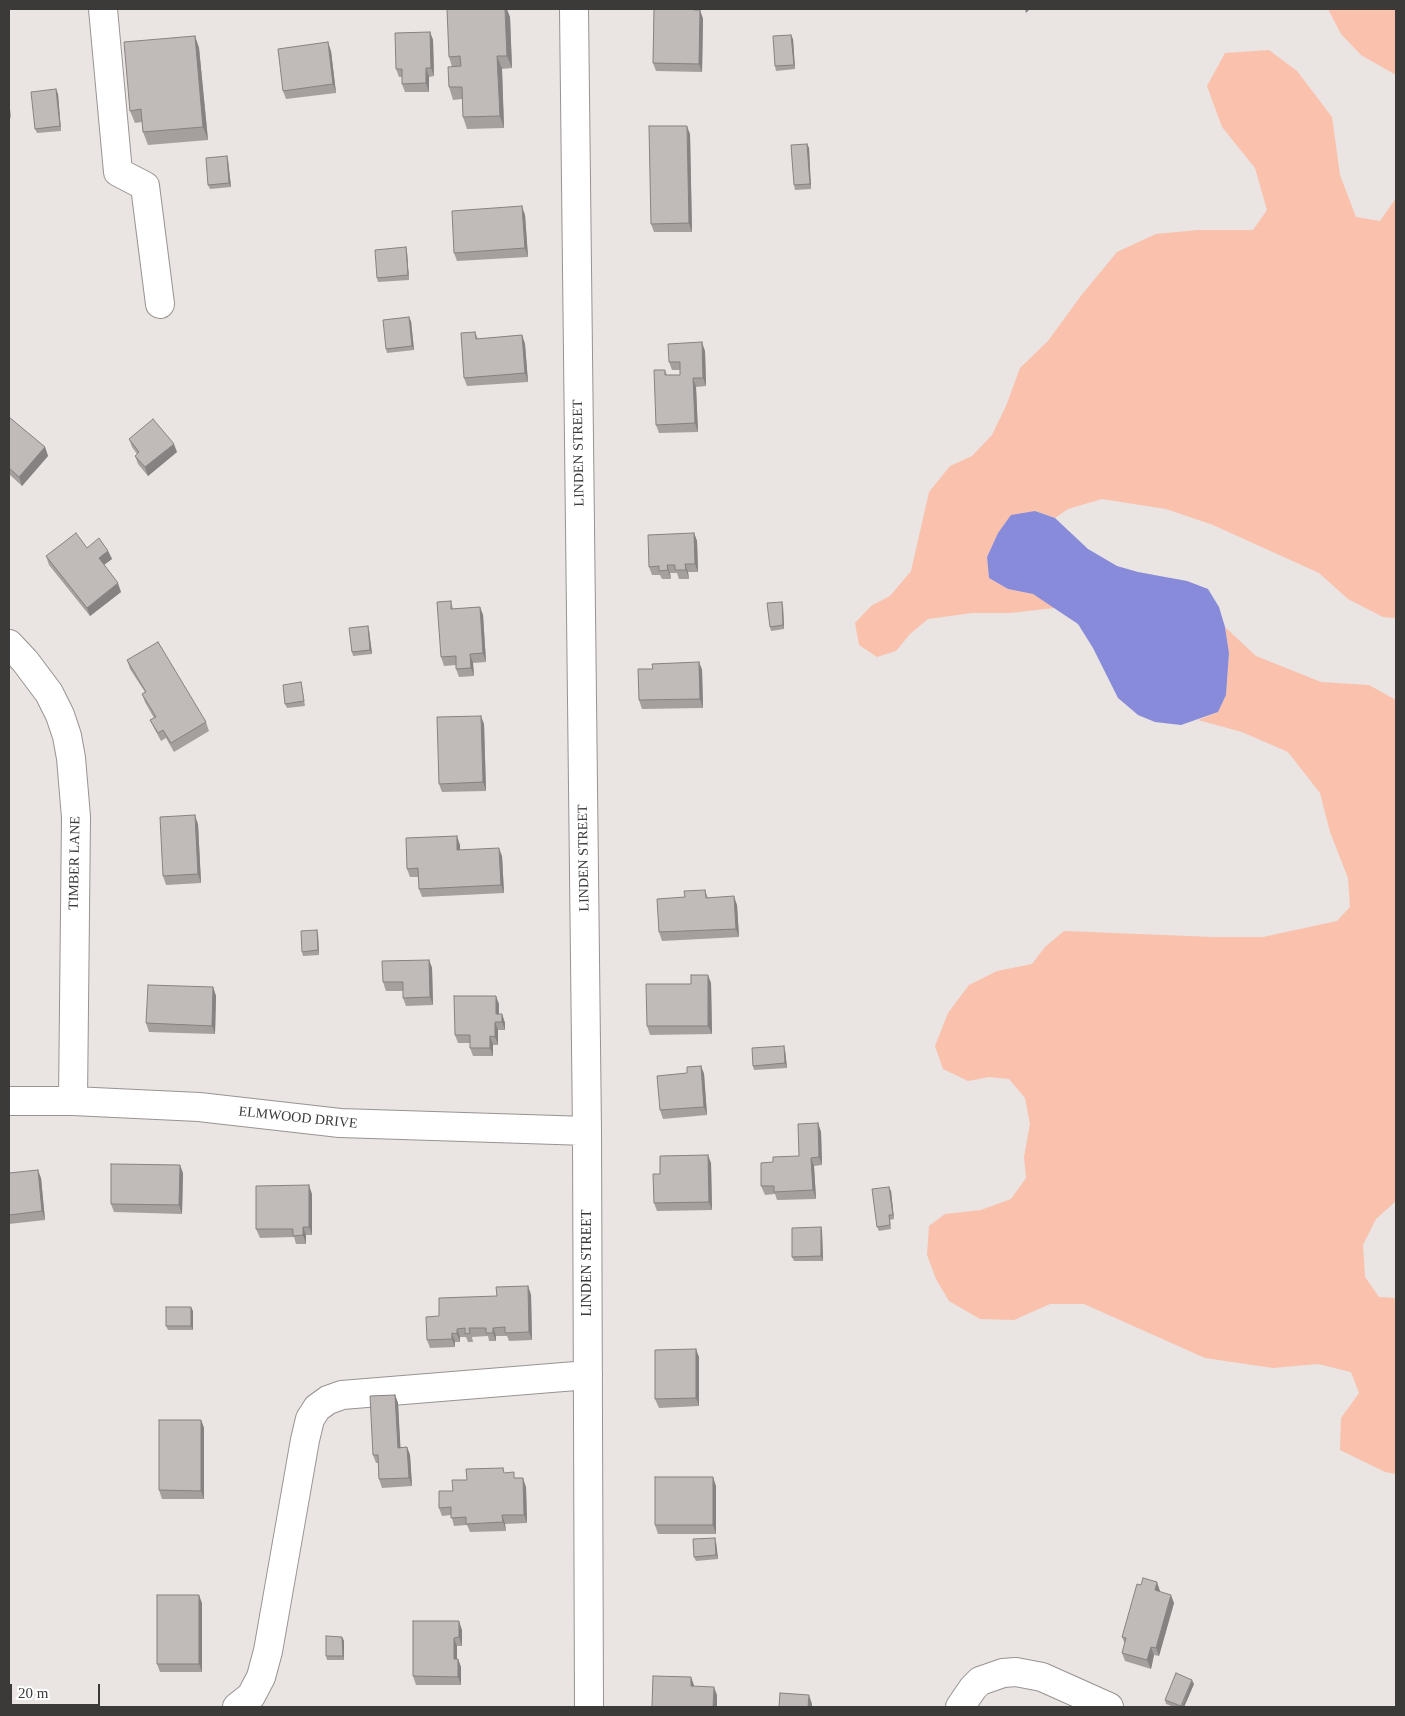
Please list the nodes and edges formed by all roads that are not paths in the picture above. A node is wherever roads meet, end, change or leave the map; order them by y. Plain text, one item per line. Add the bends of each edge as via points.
1 (103, 9) edge
2 (574, 9) edge
3 (160, 304) dead end
4 (9, 644) edge
5 (9, 1101) edge
6 (73, 1101) junction
7 (587, 1131) junction
8 (588, 1375) junction
9 (238, 1707) edge
10 (589, 1707) edge
11 (960, 1707) edge
12 (1109, 1707) edge

1 - 3 street via 118,172 145,186
2 - 7 street, LINDEN STREET
4 - 6 street, TIMBER LANE via 49,693 60,715 71,758 76,817
5 - 6 street, ELMWOOD DRIVE
6 - 7 street, ELMWOOD DRIVE via 199,1107 340,1123
7 - 8 street, LINDEN STREET
8 - 9 street via 342,1394 317,1408 310,1419 305,1440 268,1651 258,1684
8 - 10 street, LINDEN STREET
11 - 12 street via 980,1681 1016,1672 1042,1677

